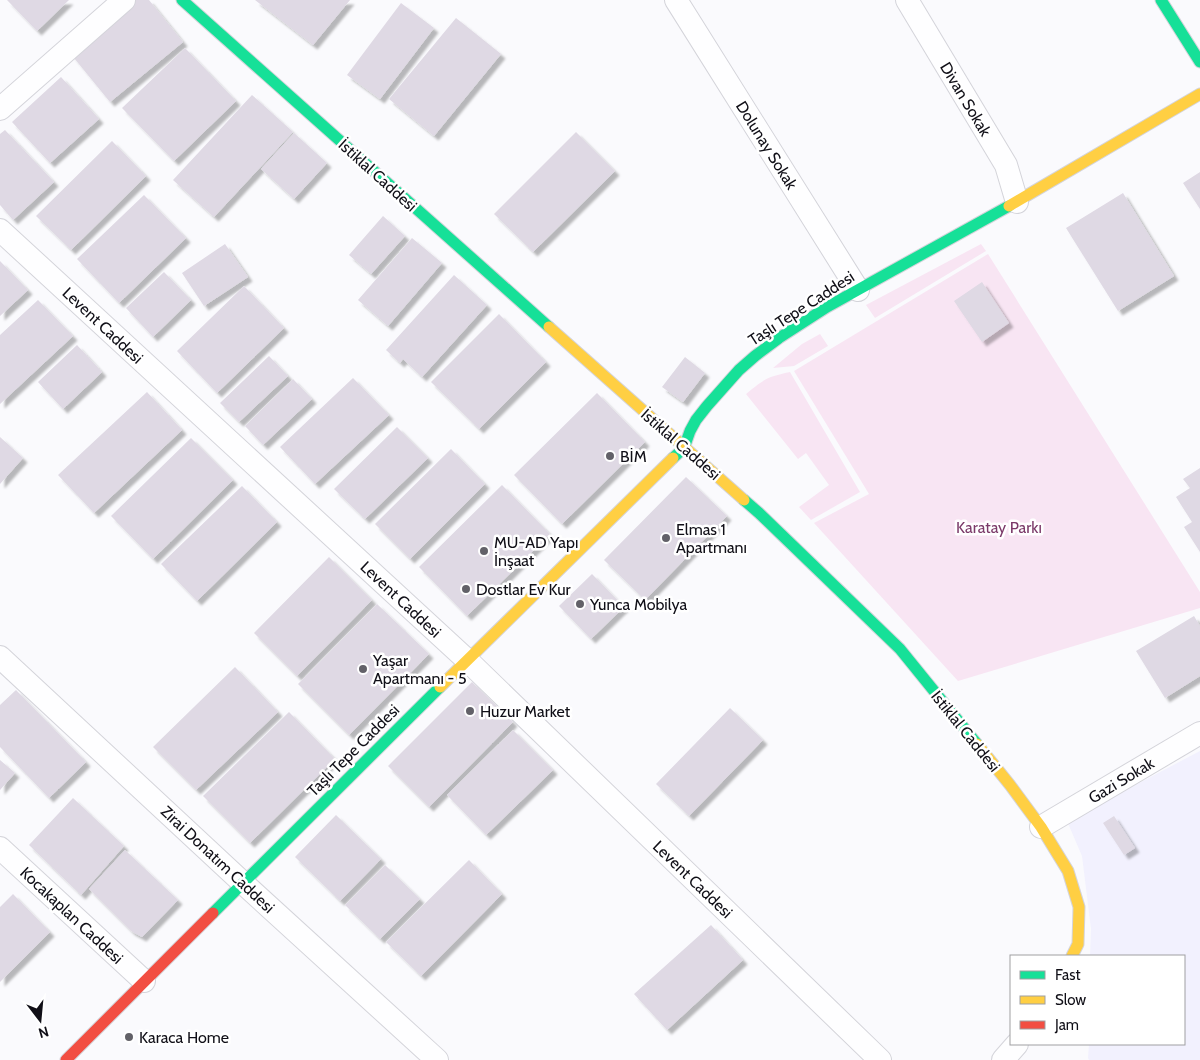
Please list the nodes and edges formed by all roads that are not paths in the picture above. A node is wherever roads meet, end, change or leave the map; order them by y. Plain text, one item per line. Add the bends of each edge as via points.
1 (124, 0) edge
2 (182, 0) edge
3 (676, 0) edge
4 (907, 0) edge
5 (1160, 0) edge
6 (1200, 62) edge
7 (1200, 94) edge
8 (0, 109) edge
9 (1017, 202) junction
10 (0, 230) edge
11 (858, 290) junction
12 (684, 448) junction
13 (0, 657) edge
14 (467, 660) junction
15 (1200, 733) edge
16 (1042, 827) junction
17 (0, 848) edge
18 (244, 883) junction
19 (1072, 955) edge
20 (144, 981) junction
21 (1016, 1045) edge
22 (66, 1060) edge
23 (437, 1060) edge
24 (880, 1060) edge
25 (1003, 1060) edge

1 - 8 street
2 - 12 street, İstiklal Caddesi
3 - 11 street, Dolunay Sokak
4 - 9 street, Divan Sokak via 1006,165
5 - 6 street
7 - 9 street, Taşlı Tepe Caddesi
9 - 11 street, Taşlı Tepe Caddesi
10 - 14 street, Levent Caddesi
11 - 12 street, Taşlı Tepe Caddesi via 755,356 696,420
12 - 14 street, Taşlı Tepe Caddesi
12 - 16 street, İstiklal Caddesi via 759,513 900,649
13 - 18 street, Zirai Donatım Caddesi
14 - 18 street, Taşlı Tepe Caddesi
14 - 24 street, Levent Caddesi
15 - 16 street, Gazi Sokak
16 - 19 street, İstiklal Caddesi via 1068,871 1079,907 1078,944
17 - 20 street, Kocakaplan Caddesi
18 - 20 street, Taşlı Tepe Caddesi
18 - 23 street, Zirai Donatım Caddesi
20 - 22 street, Taşlı Tepe Caddesi
21 - 25 street

